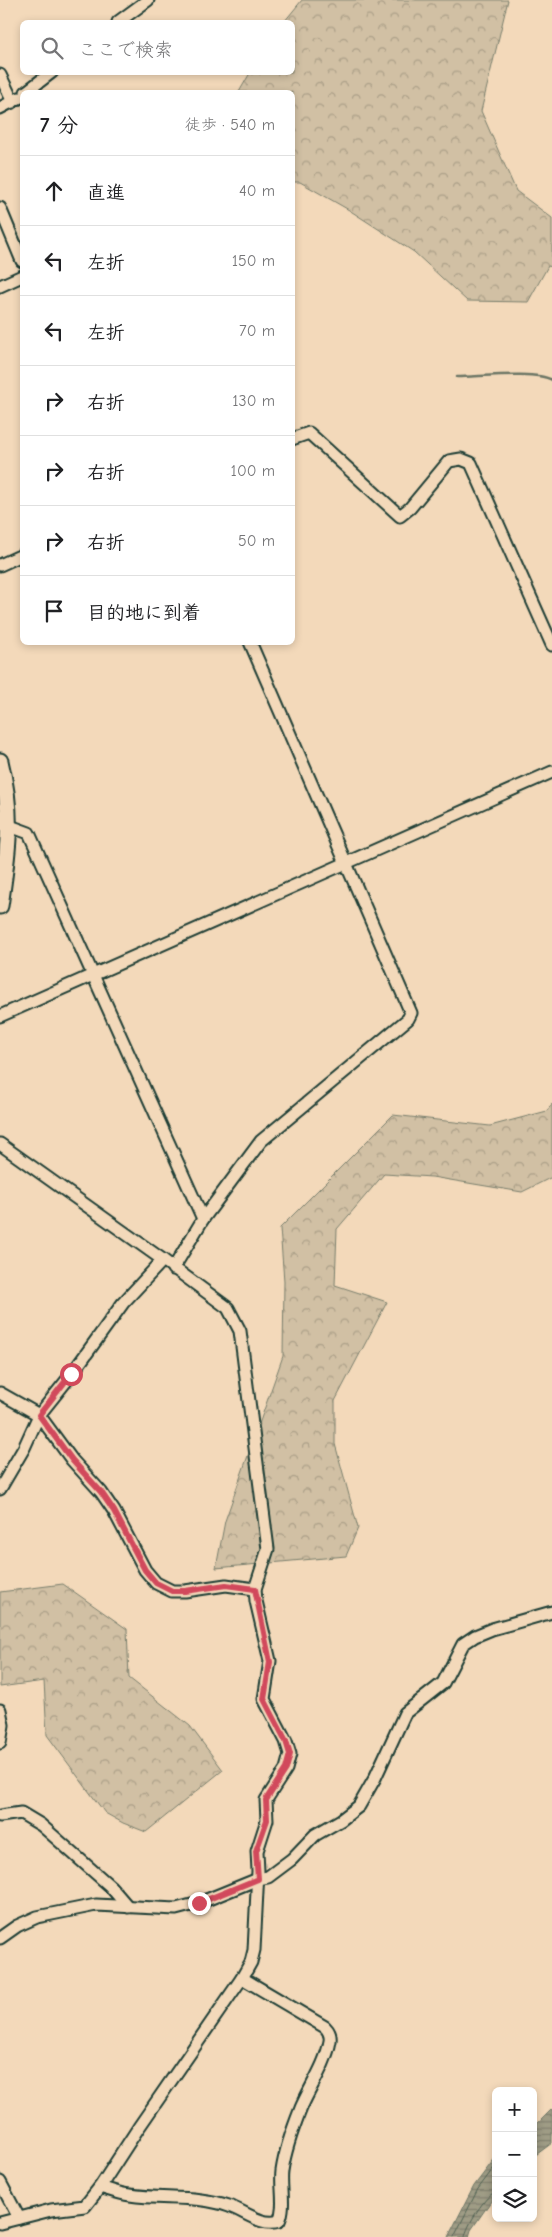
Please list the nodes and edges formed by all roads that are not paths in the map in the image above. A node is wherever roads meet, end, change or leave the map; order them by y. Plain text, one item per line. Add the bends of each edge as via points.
1 (148, 0) edge
2 (121, 20) edge
3 (0, 75) edge
4 (48, 75) edge
5 (29, 90) edge
6 (18, 98) edge
7 (0, 108) edge
8 (0, 208) edge
9 (20, 256) edge
10 (20, 277) edge
11 (0, 286) edge
12 (295, 438) edge
13 (20, 556) edge
14 (0, 564) edge
15 (251, 645) edge
16 (552, 645) edge
17 (0, 761) edge
18 (552, 772) edge
19 (10, 826) junction
20 (346, 862) junction
21 (0, 906) edge
22 (92, 974) junction
23 (0, 1016) edge
24 (0, 1144) edge
25 (202, 1219) junction
26 (164, 1260) junction
27 (173, 1269) junction
28 (0, 1393) edge
29 (39, 1415) junction
30 (0, 1489) edge
31 (255, 1589) junction
32 (552, 1612) edge
33 (0, 1710) edge
34 (0, 1742) edge
35 (0, 1816) edge
36 (258, 1879) junction
37 (128, 1908) junction
38 (0, 1938) edge
39 (242, 1978) junction
40 (0, 2182) edge
41 (100, 2187) junction
42 (19, 2218) junction
43 (0, 2223) edge

1 - 2 street
3 - 6 street
4 - 5 street
6 - 7 street
8 - 9 street
10 - 11 street
12 - 16 street via 309,433 400,516 449,461 461,459 471,463
13 - 14 street
15 - 20 street
17 - 19 main road
18 - 20 street
19 - 21 main road
19 - 22 street via 29,832
20 - 22 street
20 - 25 street via 411,1013 408,1019 261,1141
22 - 23 street
22 - 25 street
24 - 26 street
25 - 27 street
26 - 27 street
26 - 29 street via 123,1303
27 - 31 street via 228,1308 240,1330 268,1549
28 - 29 street
29 - 30 street
29 - 31 street via 105,1498 145,1570 156,1583 172,1591 226,1585
31 - 36 street via 270,1662 264,1699 290,1754 286,1769 266,1800 267,1820 256,1851
32 - 36 street via 492,1629 463,1644 443,1683 405,1713 359,1806 315,1835 292,1860 268,1877
33 - 34 street via 3,1726
35 - 37 street via 21,1813 41,1825 110,1886
36 - 37 street via 176,1909
36 - 39 street via 254,1950
37 - 38 street via 96,1904 38,1917
39 - 41 street
39 - 41 street via 326,2027 330,2033 327,2050 287,2147 279,2221 265,2222 229,2206 202,2200 129,2195
40 - 42 street
41 - 42 street via 84,2206
42 - 43 street

